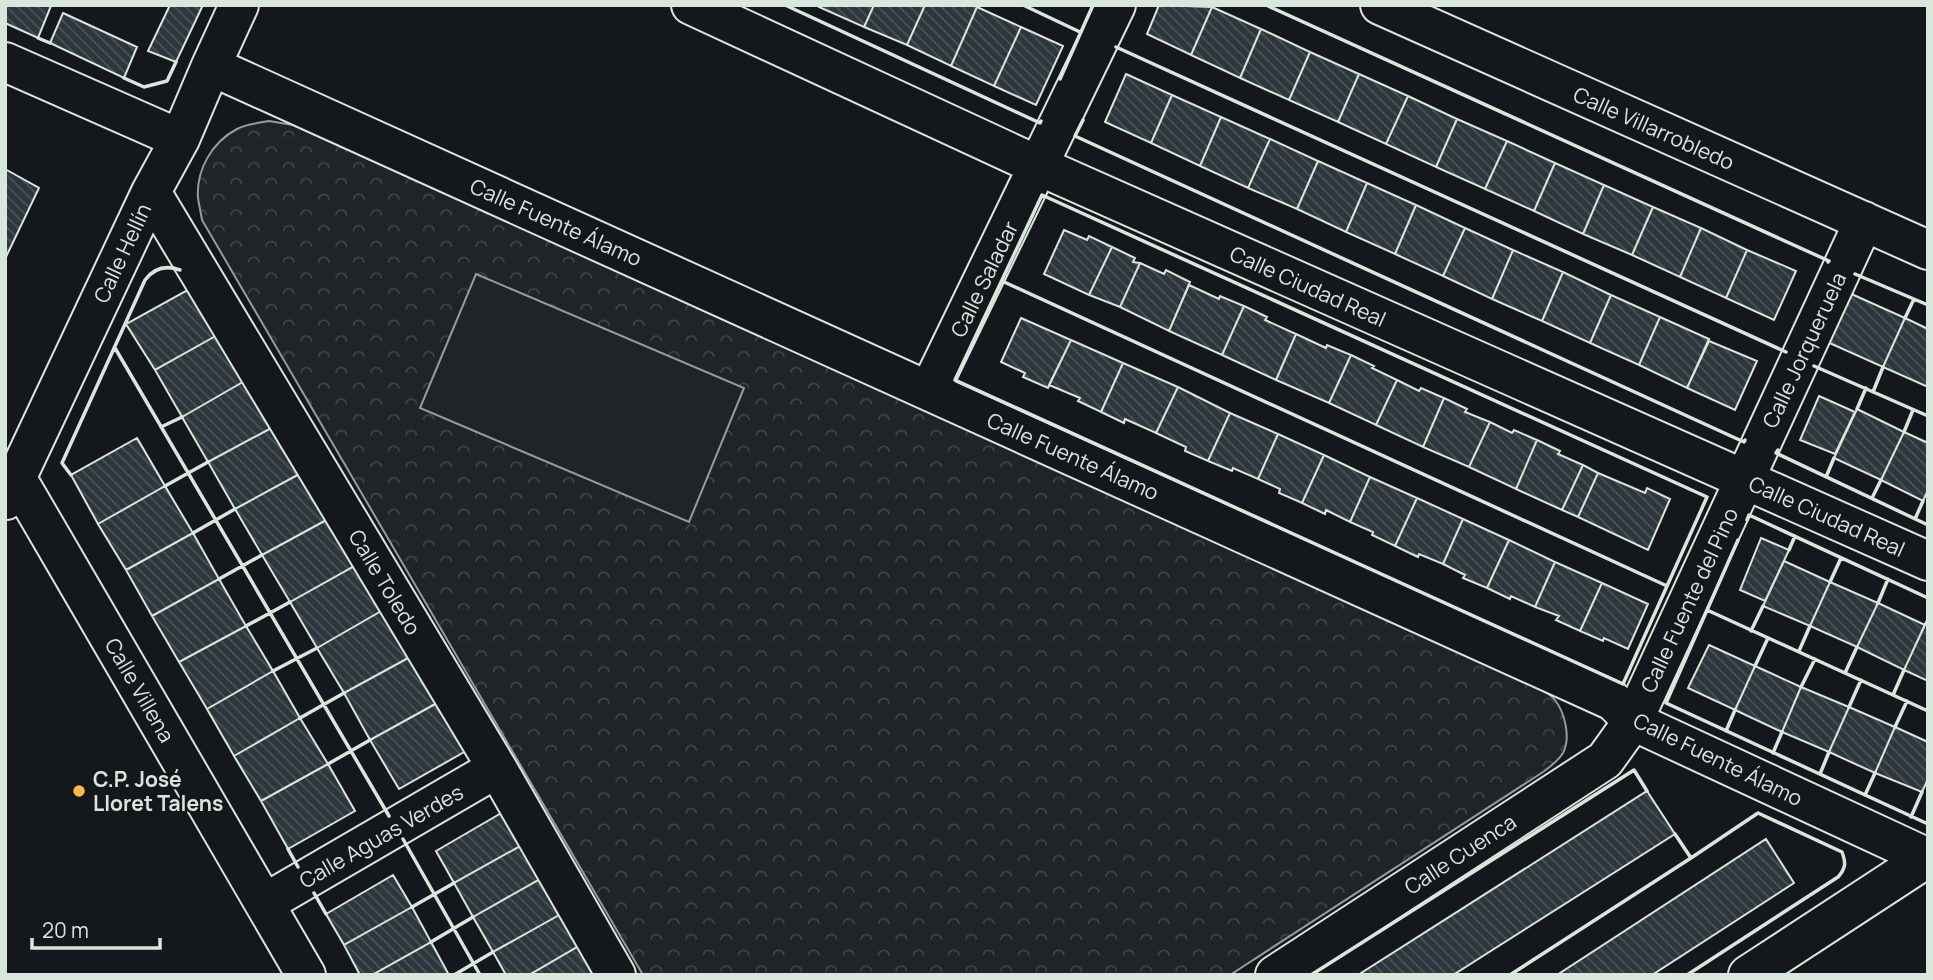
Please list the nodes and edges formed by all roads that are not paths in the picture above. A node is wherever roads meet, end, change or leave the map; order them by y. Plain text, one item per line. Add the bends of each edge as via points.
1 (239, 5) edge
2 (691, 5) edge
3 (1116, 5) edge
4 (1380, 5) edge
5 (5, 62) edge
6 (211, 66) junction
7 (180, 139) junction
8 (1039, 166) junction
9 (151, 192) junction
10 (1864, 221) junction
11 (1928, 250) edge
12 (929, 391) junction
13 (1745, 479) junction
14 (11, 489) edge
15 (1928, 561) edge
16 (1633, 721) junction
17 (497, 768) junction
18 (1928, 858) edge
19 (265, 903) junction
20 (1765, 970) edge
21 (306, 975) edge
22 (615, 975) edge
23 (1275, 975) edge

1 - 6 street, Calle Hellín
2 - 8 street, Calle Ciudad Real
3 - 8 street, Calle Saladar
4 - 10 street, Calle Villarrobledo
5 - 7 street
6 - 7 street, Calle Hellín
6 - 12 street, Calle Fuente Álamo
7 - 9 street, Calle Hellín
8 - 12 street, Calle Saladar
8 - 13 street, Calle Ciudad Real
9 - 14 street, Calle Hellín
9 - 17 street, Calle Toledo
10 - 11 street, Calle Villarrobledo
10 - 13 street, Calle Jorqueruela
12 - 16 street, Calle Fuente Álamo via 1613,701
13 - 15 street, Calle Ciudad Real
13 - 16 street, Calle Fuente del Pino
14 - 19 street, Calle Villena
16 - 18 street, Calle Fuente Álamo
16 - 23 street, Calle Cuenca via 1605,760
17 - 19 street, Calle Aguas Verdes
17 - 22 street, Calle Toledo
18 - 20 street
19 - 21 street, Calle Villena

